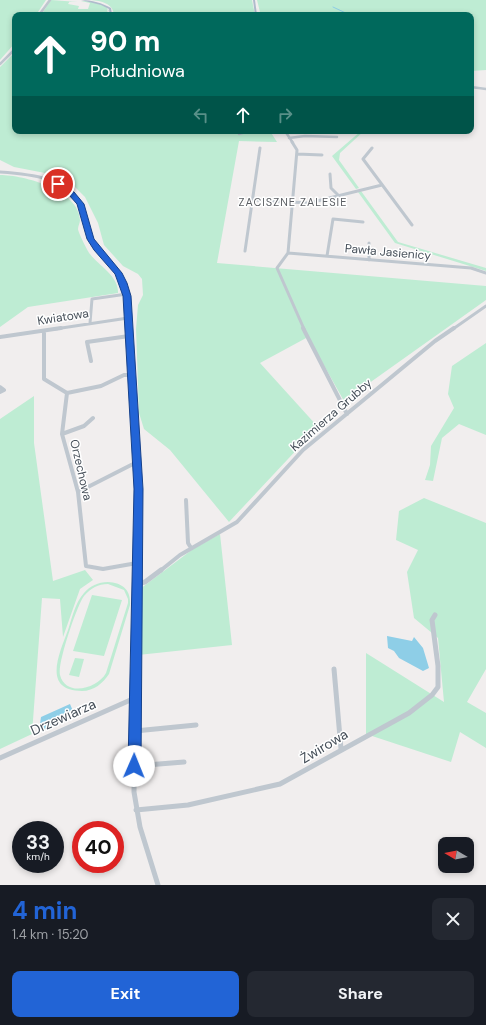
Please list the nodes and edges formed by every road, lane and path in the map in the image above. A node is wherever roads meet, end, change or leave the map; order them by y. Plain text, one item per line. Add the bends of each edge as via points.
1 (82, 0) edge
2 (254, 0) edge
3 (49, 1) edge
4 (41, 12) edge
5 (110, 12) edge
6 (256, 12) edge
7 (12, 52) edge
8 (0, 64) edge
9 (474, 87) edge
10 (486, 89) edge
11 (287, 134) edge
12 (337, 137) dead end
13 (290, 138) junction
14 (260, 148) dead end
15 (372, 148) dead end
16 (297, 154) junction
17 (322, 155) dead end
18 (0, 172) edge
19 (330, 174) dead end
20 (382, 185) junction
21 (338, 195) junction
22 (253, 200) junction
23 (293, 202) junction
24 (363, 222) dead end
25 (412, 225) dead end
26 (369, 243) dead end
27 (245, 251) dead end
28 (288, 253) junction
29 (327, 256) junction
30 (369, 260) junction
31 (486, 273) edge
32 (127, 294) junction
33 (486, 306) edge
34 (128, 318) junction
35 (90, 323) junction
36 (44, 331) junction
37 (129, 336) junction
38 (0, 337) edge
39 (91, 361) dead end
40 (131, 375) junction
41 (67, 393) junction
42 (347, 414) junction
43 (92, 418) dead end
44 (62, 434) junction
45 (137, 462) junction
46 (78, 492) junction
47 (186, 500) dead end
48 (191, 548) junction
49 (137, 563) junction
50 (136, 584) junction
51 (435, 615) dead end
52 (334, 669) dead end
53 (135, 698) junction
54 (196, 726) dead end
55 (135, 730) junction
56 (341, 749) junction
57 (0, 758) edge
58 (184, 762) dead end
59 (134, 766) junction
60 (136, 810) junction
61 (158, 885) edge

1 - 5 main road via 106,5
2 - 6 main road
3 - 4 street
7 - 8 street
9 - 10 street
11 - 13 street
12 - 13 street
13 - 16 street
14 - 22 street
15 - 20 street via 363,159
16 - 17 street
16 - 23 street
18 - 32 street via 47,179 76,197 84,212 91,239 118,273
19 - 21 street via 330,188
20 - 21 street
20 - 25 street
21 - 23 street via 309,203
22 - 23 street
22 - 27 street
23 - 28 street
24 - 29 street via 333,219
26 - 30 street
28 - 29 street, Pawła Jasienicy
28 - 42 street via 277,268 309,341
29 - 30 street, Pawła Jasienicy
30 - 31 street, Pawła Jasienicy via 471,268
32 - 34 street
32 - 35 street via 92,300
33 - 42 street, Kazimierza Grubby via 435,341
34 - 35 street, Kwiatowa
34 - 37 street
35 - 36 street, Kwiatowa
36 - 38 street, Kwiatowa
36 - 41 street via 44,380
37 - 39 street via 87,342
37 - 40 street
40 - 41 street via 124,375 101,386
40 - 45 street
41 - 44 street, Orzechowa
42 - 48 street, Kazimierza Grubby via 303,450 240,520
43 - 44 street via 84,426
44 - 46 street, Orzechowa
45 - 46 street
45 - 49 street
46 - 49 street, Orzechowa via 86,566 89,569 97,569
47 - 48 street via 188,543
48 - 50 street, Kazimierza Grubby via 145,582
49 - 50 street
50 - 53 street
51 - 56 street, Żwirowa via 432,620 439,686 433,695 418,707
52 - 56 street
53 - 55 street
53 - 57 street, Drzewiarza
54 - 55 street
55 - 59 street
56 - 60 street, Żwirowa via 280,784 188,805
58 - 59 street
59 - 60 street
60 - 61 street

